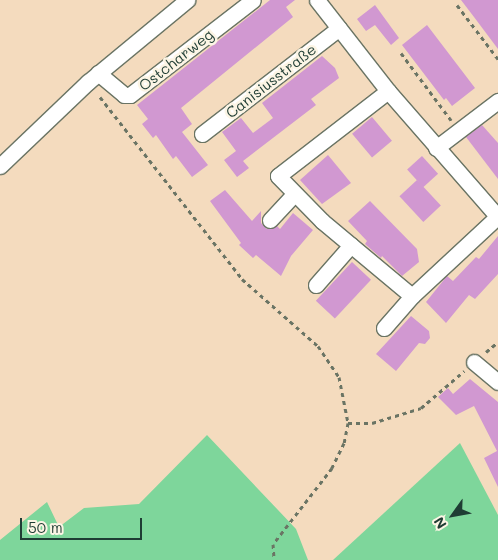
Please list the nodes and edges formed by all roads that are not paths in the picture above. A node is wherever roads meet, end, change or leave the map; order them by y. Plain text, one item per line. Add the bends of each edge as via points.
1 (187, 0) edge
2 (253, 0) edge
3 (317, 0) edge
4 (339, 28) junction
5 (93, 77) junction
6 (388, 91) junction
7 (498, 101) edge
8 (202, 134) dead end
9 (436, 148) junction
10 (0, 166) edge
11 (294, 194) junction
12 (498, 217) edge
13 (270, 220) dead end
14 (351, 245) junction
15 (316, 285) dead end
16 (412, 296) junction
17 (384, 328) dead end
18 (474, 362) road end
19 (498, 382) edge

1 - 5 street
2 - 5 street, Ostcharweg via 130,95 124,95
3 - 4 street
4 - 6 street
4 - 8 street, Canisiusstraße
5 - 10 street
6 - 9 street
6 - 11 street via 278,176
7 - 9 street
9 - 12 street
11 - 13 street
11 - 14 street
12 - 16 street
14 - 15 street
14 - 16 street
16 - 17 street
18 - 19 street

